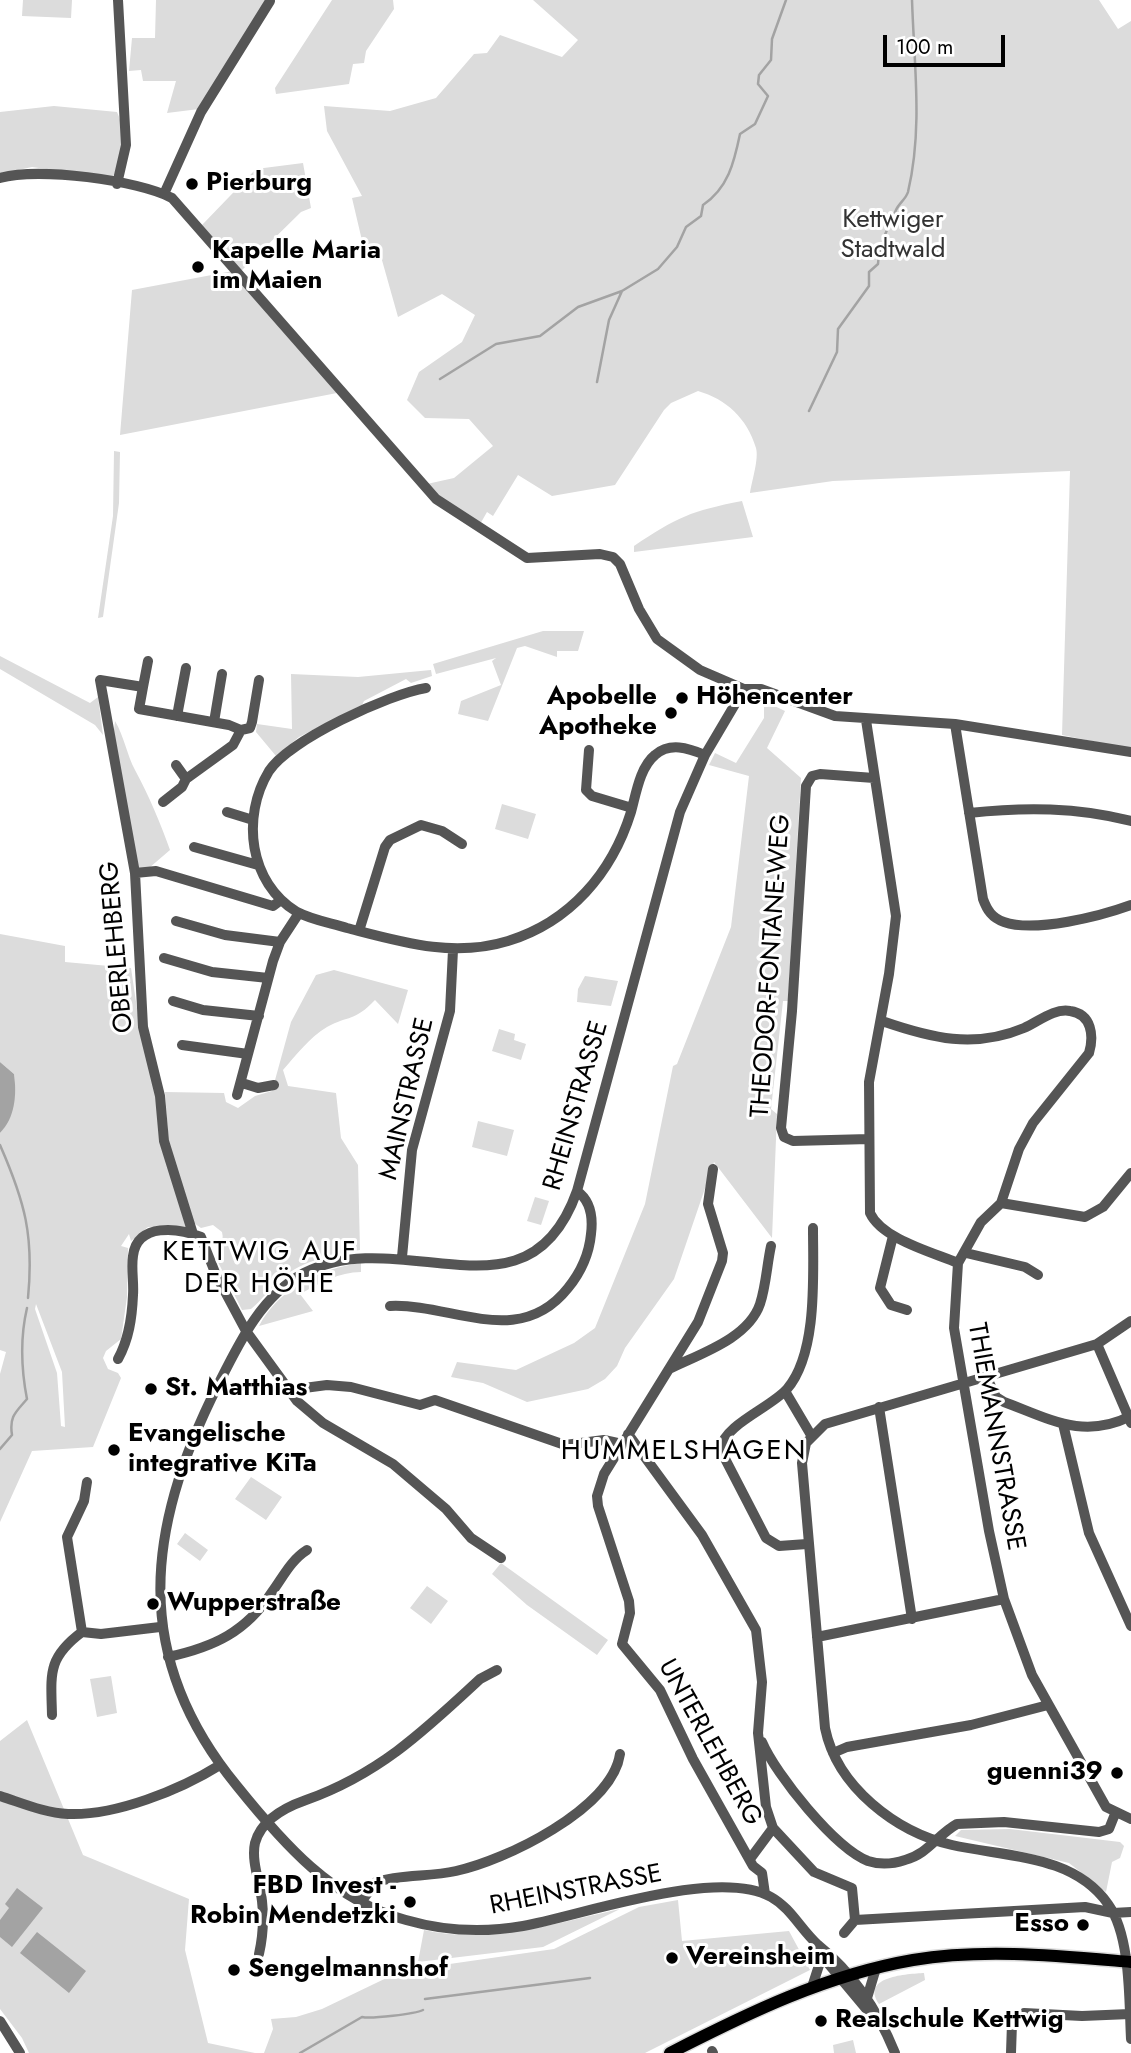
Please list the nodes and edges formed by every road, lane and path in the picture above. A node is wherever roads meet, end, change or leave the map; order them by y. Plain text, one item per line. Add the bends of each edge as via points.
1 (118, 0) edge
2 (270, 1) edge
3 (0, 178) edge
4 (117, 184) junction
5 (164, 194) junction
6 (148, 662) dead end
7 (186, 668) dead end
8 (222, 674) dead end
9 (259, 680) dead end
10 (143, 687) junction
11 (425, 688) dead end
12 (744, 689) junction
13 (177, 716) junction
14 (866, 720) junction
15 (214, 722) junction
16 (955, 724) junction
17 (241, 730) junction
18 (589, 750) dead end
19 (1131, 752) edge
20 (705, 755) junction
21 (176, 765) dead end
22 (874, 778) junction
23 (186, 779) junction
24 (163, 802) dead end
25 (632, 808) junction
26 (227, 812) dead end
27 (969, 813) junction
28 (253, 820) junction
29 (1131, 821) edge
30 (462, 844) dead end
31 (194, 847) dead end
32 (258, 865) junction
33 (135, 873) junction
34 (281, 900) junction
35 (1131, 905) edge
36 (299, 913) junction
37 (176, 921) dead end
38 (359, 931) junction
39 (281, 942) junction
40 (453, 950) junction
41 (164, 958) dead end
42 (268, 978) junction
43 (173, 1001) dead end
44 (259, 1016) junction
45 (882, 1021) junction
46 (182, 1045) dead end
47 (248, 1054) junction
48 (242, 1083) junction
49 (274, 1085) dead end
50 (237, 1095) dead end
51 (869, 1139) junction
52 (713, 1169) dead end
53 (1131, 1173) edge
54 (577, 1191) junction
55 (1001, 1203) junction
56 (813, 1228) dead end
57 (193, 1234) junction
58 (893, 1236) junction
59 (771, 1245) dead end
60 (966, 1253) junction
61 (402, 1257) junction
62 (958, 1263) junction
63 (1038, 1275) dead end
64 (390, 1306) dead end
65 (907, 1310) dead end
66 (1131, 1321) edge
67 (246, 1331) junction
68 (1097, 1344) junction
69 (118, 1359) dead end
70 (669, 1369) junction
71 (986, 1376) junction
72 (964, 1382) junction
73 (289, 1390) junction
74 (785, 1391) junction
75 (879, 1407) junction
76 (1130, 1419) edge
77 (1063, 1424) junction
78 (811, 1435) junction
79 (625, 1439) junction
80 (87, 1482) dead end
81 (807, 1544) junction
82 (307, 1550) dead end
83 (501, 1558) dead end
84 (1004, 1599) junction
85 (912, 1619) junction
86 (1131, 1626) edge
87 (160, 1627) junction
88 (82, 1632) junction
89 (817, 1637) junction
90 (168, 1657) junction
91 (497, 1670) dead end
92 (1048, 1706) junction
93 (52, 1715) dead end
94 (758, 1733) junction
95 (832, 1753) junction
96 (620, 1754) dead end
97 (220, 1765) junction
98 (0, 1796) edge
99 (1115, 1814) junction
100 (1131, 1819) edge
101 (268, 1823) junction
102 (773, 1828) junction
103 (938, 1840) junction
104 (751, 1863) junction
105 (750, 1889) junction
106 (765, 1894) junction
107 (361, 1902) junction
108 (1131, 1912) edge
109 (1113, 1913) junction
110 (855, 1920) junction
111 (844, 1933) dead end
112 (816, 1944) junction
113 (259, 1954) dead end
114 (822, 1956) junction
115 (1128, 1961) edge
116 (876, 1968) junction
117 (845, 1976) junction
118 (812, 1987) junction
119 (867, 1998) junction
120 (1130, 2014) edge
121 (0, 2021) edge
122 (878, 2021) junction
123 (1131, 2039) edge
124 (20, 2053) edge
125 (670, 2053) edge
126 (895, 2053) edge
127 (1011, 2053) edge

1 - 4 street via 126,145
2 - 5 street via 201,112
3 - 4 street via 55,173
4 - 5 street
5 - 12 street via 181,206 443,506 527,558 612,556 657,639 700,670
6 - 10 street
7 - 13 street
8 - 15 street
9 - 17 street via 250,728
10 - 13 street via 139,709
10 - 33 street, OBERLEHBERG via 100,680
11 - 28 street via 402,692 286,752 266,776
12 - 14 street via 761,689 812,709
12 - 20 street, RHEINSTRASSE
13 - 15 street
14 - 16 street
14 - 22 street
15 - 17 street
16 - 19 street
16 - 27 street
17 - 23 street via 233,745
18 - 25 street via 586,790
20 - 25 street via 681,747 656,754 645,767
20 - 54 street, RHEINSTRASSE via 680,812
21 - 23 street
22 - 45 street via 896,916
22 - 51 street, THEODOR-FONTANE-WEG via 820,774 812,776 806,786 780,1128 784,1137 793,1141
23 - 24 street
25 - 40 street via 607,866 568,910 509,941
26 - 28 street
27 - 29 street via 1053,808
27 - 35 street via 982,899 993,917 1014,924 1046,923
28 - 32 street
30 - 38 street via 421,825 390,840
31 - 32 street
32 - 34 street
33 - 34 street via 156,871 273,906
33 - 57 street, OBERLEHBERG via 143,1027 160,1096 164,1141
34 - 36 street
36 - 38 street
36 - 39 street
37 - 39 street via 225,935
38 - 40 street
39 - 42 street
40 - 61 street, MAINSTRASSE via 450,1011 409,1168
41 - 42 street via 212,972
42 - 44 street
43 - 44 street via 203,1010
44 - 47 street
45 - 51 street via 869,1082
45 - 55 street via 947,1041 997,1038 1059,1011 1078,1013 1089,1024 1089,1053 1033,1123
46 - 47 street
47 - 48 street
48 - 49 street via 258,1088
48 - 50 street
51 - 58 street via 870,1213 874,1222
52 - 70 street via 708,1204 722,1261 698,1322
53 - 55 street via 1103,1207 1085,1217
54 - 61 street, RHEINSTRASSE via 552,1237 513,1262 473,1267
54 - 64 street via 589,1203 589,1250 574,1280 548,1307 497,1322 410,1305
55 - 60 street via 977,1228
56 - 74 street via 808,1337 803,1359
57 - 67 street via 209,1240 216,1275
57 - 69 street via 159,1230 137,1244 132,1257 129,1332
58 - 62 street
58 - 65 street via 880,1288 891,1305
59 - 70 street via 760,1304 752,1318 733,1336
60 - 62 street
60 - 63 street via 1025,1267
61 - 67 street, RHEINSTRASSE via 338,1259 301,1275 273,1298
62 - 72 street, THIEMANNSTRASSE via 954,1328
66 - 68 street
67 - 73 street
67 - 87 street, RHEINSTRASSE via 199,1422 173,1491 161,1559
68 - 71 street
68 - 76 street
70 - 79 street
71 - 72 street
71 - 77 street via 1004,1402
72 - 75 street
72 - 84 street, THIEMANNSTRASSE
73 - 79 street via 327,1385 420,1405 435,1400 565,1445
73 - 83 street via 323,1423 393,1464 446,1509 471,1538
74 - 78 street
74 - 81 street via 726,1436 720,1449 766,1538 779,1546
75 - 78 street via 825,1424
75 - 85 street
76 - 77 street via 1098,1428
77 - 86 street via 1089,1533
78 - 81 street via 802,1463
79 - 94 street via 702,1535 755,1629 762,1682
79 - 104 street, UNTERLEHBERG via 597,1496 629,1601 622,1644 660,1690
80 - 88 street via 84,1501 67,1537
81 - 89 street
82 - 90 street via 291,1563 263,1606 239,1631 209,1647
84 - 85 street
84 - 92 street, THIEMANNSTRASSE
85 - 89 street
87 - 88 street
87 - 90 street, RHEINSTRASSE
88 - 93 street via 58,1651 53,1663
89 - 95 street via 825,1728
90 - 97 street, RHEINSTRASSE via 189,1714
91 - 101 street via 480,1679 388,1761 289,1806
92 - 95 street via 971,1725 847,1746
92 - 99 street, THIEMANNSTRASSE via 1106,1807
94 - 102 street via 766,1807
94 - 103 street via 787,1783 835,1838 870,1862 906,1860
95 - 103 street via 863,1796 883,1812
96 - 107 street via 612,1777 552,1831 477,1866 376,1882
97 - 98 street via 142,1800 101,1812 65,1814
97 - 101 street, RHEINSTRASSE
99 - 100 street
99 - 103 street via 1110,1829 1099,1832 1004,1822 957,1824
101 - 107 street, RHEINSTRASSE via 316,1871
101 - 113 street via 254,1851 264,1931
102 - 104 street
102 - 110 street via 814,1872 852,1888
103 - 109 street via 1052,1865 1085,1882
104 - 105 street, UNTERLEHBERG
104 - 106 street, UNTERLEHBERG via 762,1873
105 - 106 street, RHEINSTRASSE
105 - 107 street, RHEINSTRASSE via 699,1889 524,1926 474,1931 404,1920
106 - 112 street, RHEINSTRASSE via 783,1906
108 - 109 street
109 - 110 street via 1085,1907
109 - 115 street
110 - 111 street
112 - 114 street, RHEINSTRASSE
112 - 117 street, RHEINSTRASSE
114 - 117 street, RHEINSTRASSE
114 - 118 street
115 - 116 main road via 984,1955
115 - 120 street
116 - 117 main road
116 - 119 street
117 - 118 main road
117 - 119 street
117 - 122 street
118 - 125 main road
119 - 122 street
120 - 123 street
120 - 127 street via 1024,2013 1012,2023
121 - 124 street
122 - 126 street

